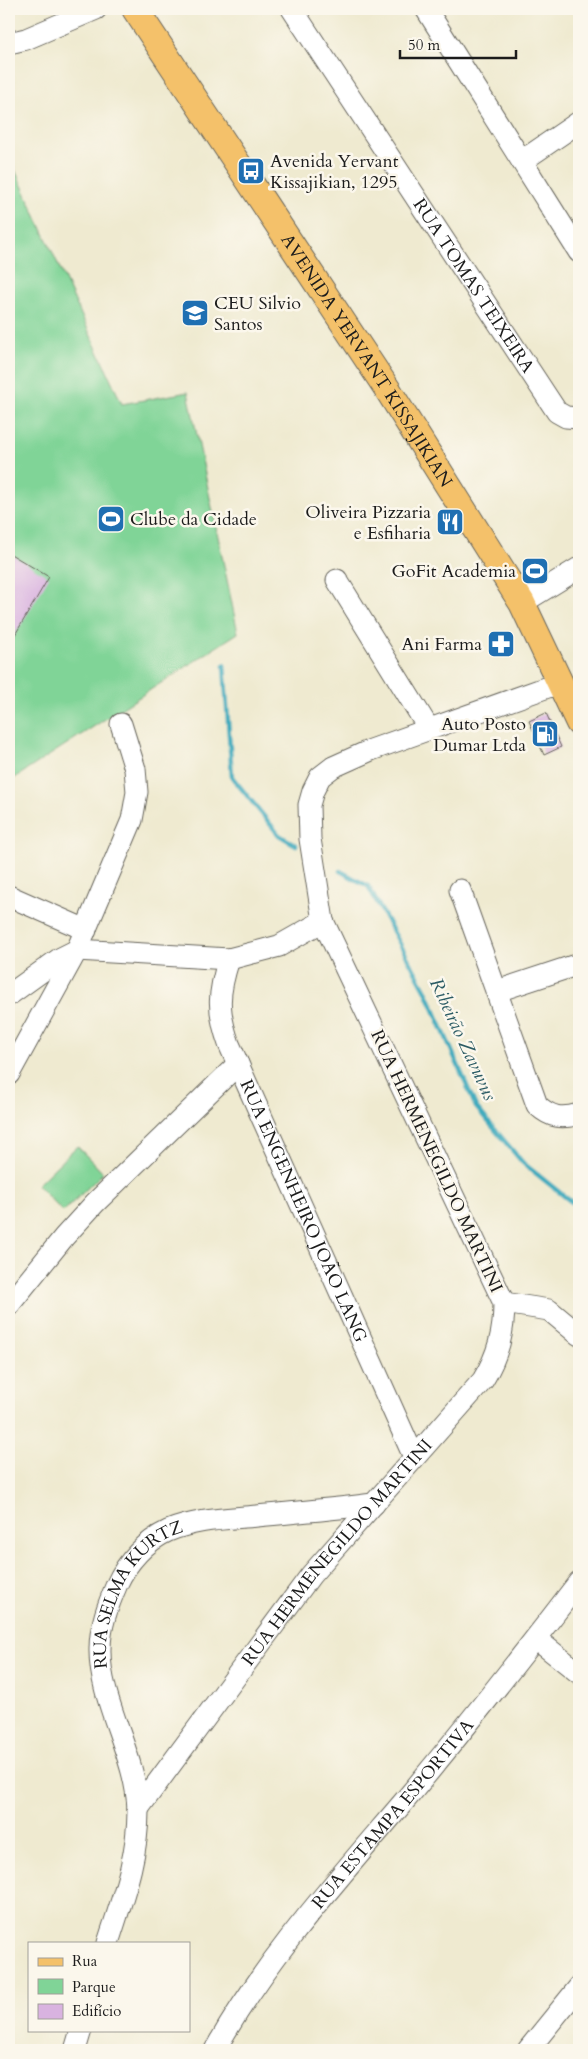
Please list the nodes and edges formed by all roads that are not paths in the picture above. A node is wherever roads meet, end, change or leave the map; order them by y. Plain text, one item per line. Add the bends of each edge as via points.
1 (96, 9) edge
2 (135, 9) edge
3 (292, 9) edge
4 (426, 9) edge
5 (9, 43) edge
6 (579, 122) edge
7 (522, 161) junction
8 (579, 252) edge
9 (579, 418) edge
10 (579, 568) edge
11 (337, 580) dead end
12 (522, 603) junction
13 (559, 683) junction
14 (579, 723) edge
15 (121, 724) dead end
16 (429, 729) junction
17 (460, 890) dead end
18 (9, 896) edge
19 (323, 921) junction
20 (86, 930) junction
21 (77, 950) junction
22 (229, 959) junction
23 (579, 964) edge
24 (497, 991) junction
25 (9, 995) edge
26 (238, 1064) junction
27 (9, 1074) edge
28 (579, 1114) edge
29 (504, 1303) junction
30 (9, 1305) edge
31 (579, 1335) edge
32 (414, 1457) junction
33 (374, 1504) junction
34 (579, 1582) edge
35 (536, 1639) junction
36 (579, 1673) edge
37 (138, 1809) junction
38 (108, 1942) edge
39 (575, 2000) edge
40 (80, 2032) edge
41 (75, 2050) edge
42 (215, 2050) edge
43 (528, 2050) edge

1 - 5 street
2 - 12 main road, AVENIDA YERVANT KISSAJIKIAN via 388,390
3 - 9 street, RUA TOMAS TEIXEIRA via 557,412
4 - 7 street
6 - 7 street
7 - 8 street
10 - 12 street
11 - 16 street
12 - 13 main road, AVENIDA YERVANT KISSAJIKIAN
13 - 14 main road, AVENIDA YERVANT KISSAJIKIAN
13 - 16 street, RUA HERMENEGILDO MARTINI
15 - 20 street via 135,768 137,792 132,820
16 - 19 street, RUA HERMENEGILDO MARTINI via 371,750 333,767 320,777 309,805 310,839
17 - 24 street
18 - 20 street
19 - 22 street via 279,946
19 - 29 street, RUA HERMENEGILDO MARTINI
20 - 21 street
21 - 22 street
21 - 25 street via 59,958
21 - 27 street
22 - 26 street, RUA ENGENHEIRO JOÃO LANG via 218,999 220,1019
23 - 24 street
24 - 28 street via 537,1105 551,1116 562,1118
26 - 30 street via 95,1203
26 - 32 street, RUA ENGENHEIRO JOÃO LANG
29 - 31 street via 549,1310
29 - 32 street, RUA HERMENEGILDO MARTINI via 501,1342 484,1380
32 - 33 street, RUA HERMENEGILDO MARTINI
33 - 37 street, RUA HERMENEGILDO MARTINI via 306,1582
33 - 37 street, RUA SELMA KURTZ via 198,1522 166,1532 133,1556 108,1605 100,1651 103,1677 131,1768
34 - 35 street, RUA ESTAMPA ESPORTIVA
35 - 36 street
35 - 42 street, RUA ESTAMPA ESPORTIVA via 271,1964
37 - 38 street, RUA SELMA KURTZ via 134,1858
39 - 43 street
40 - 41 street

